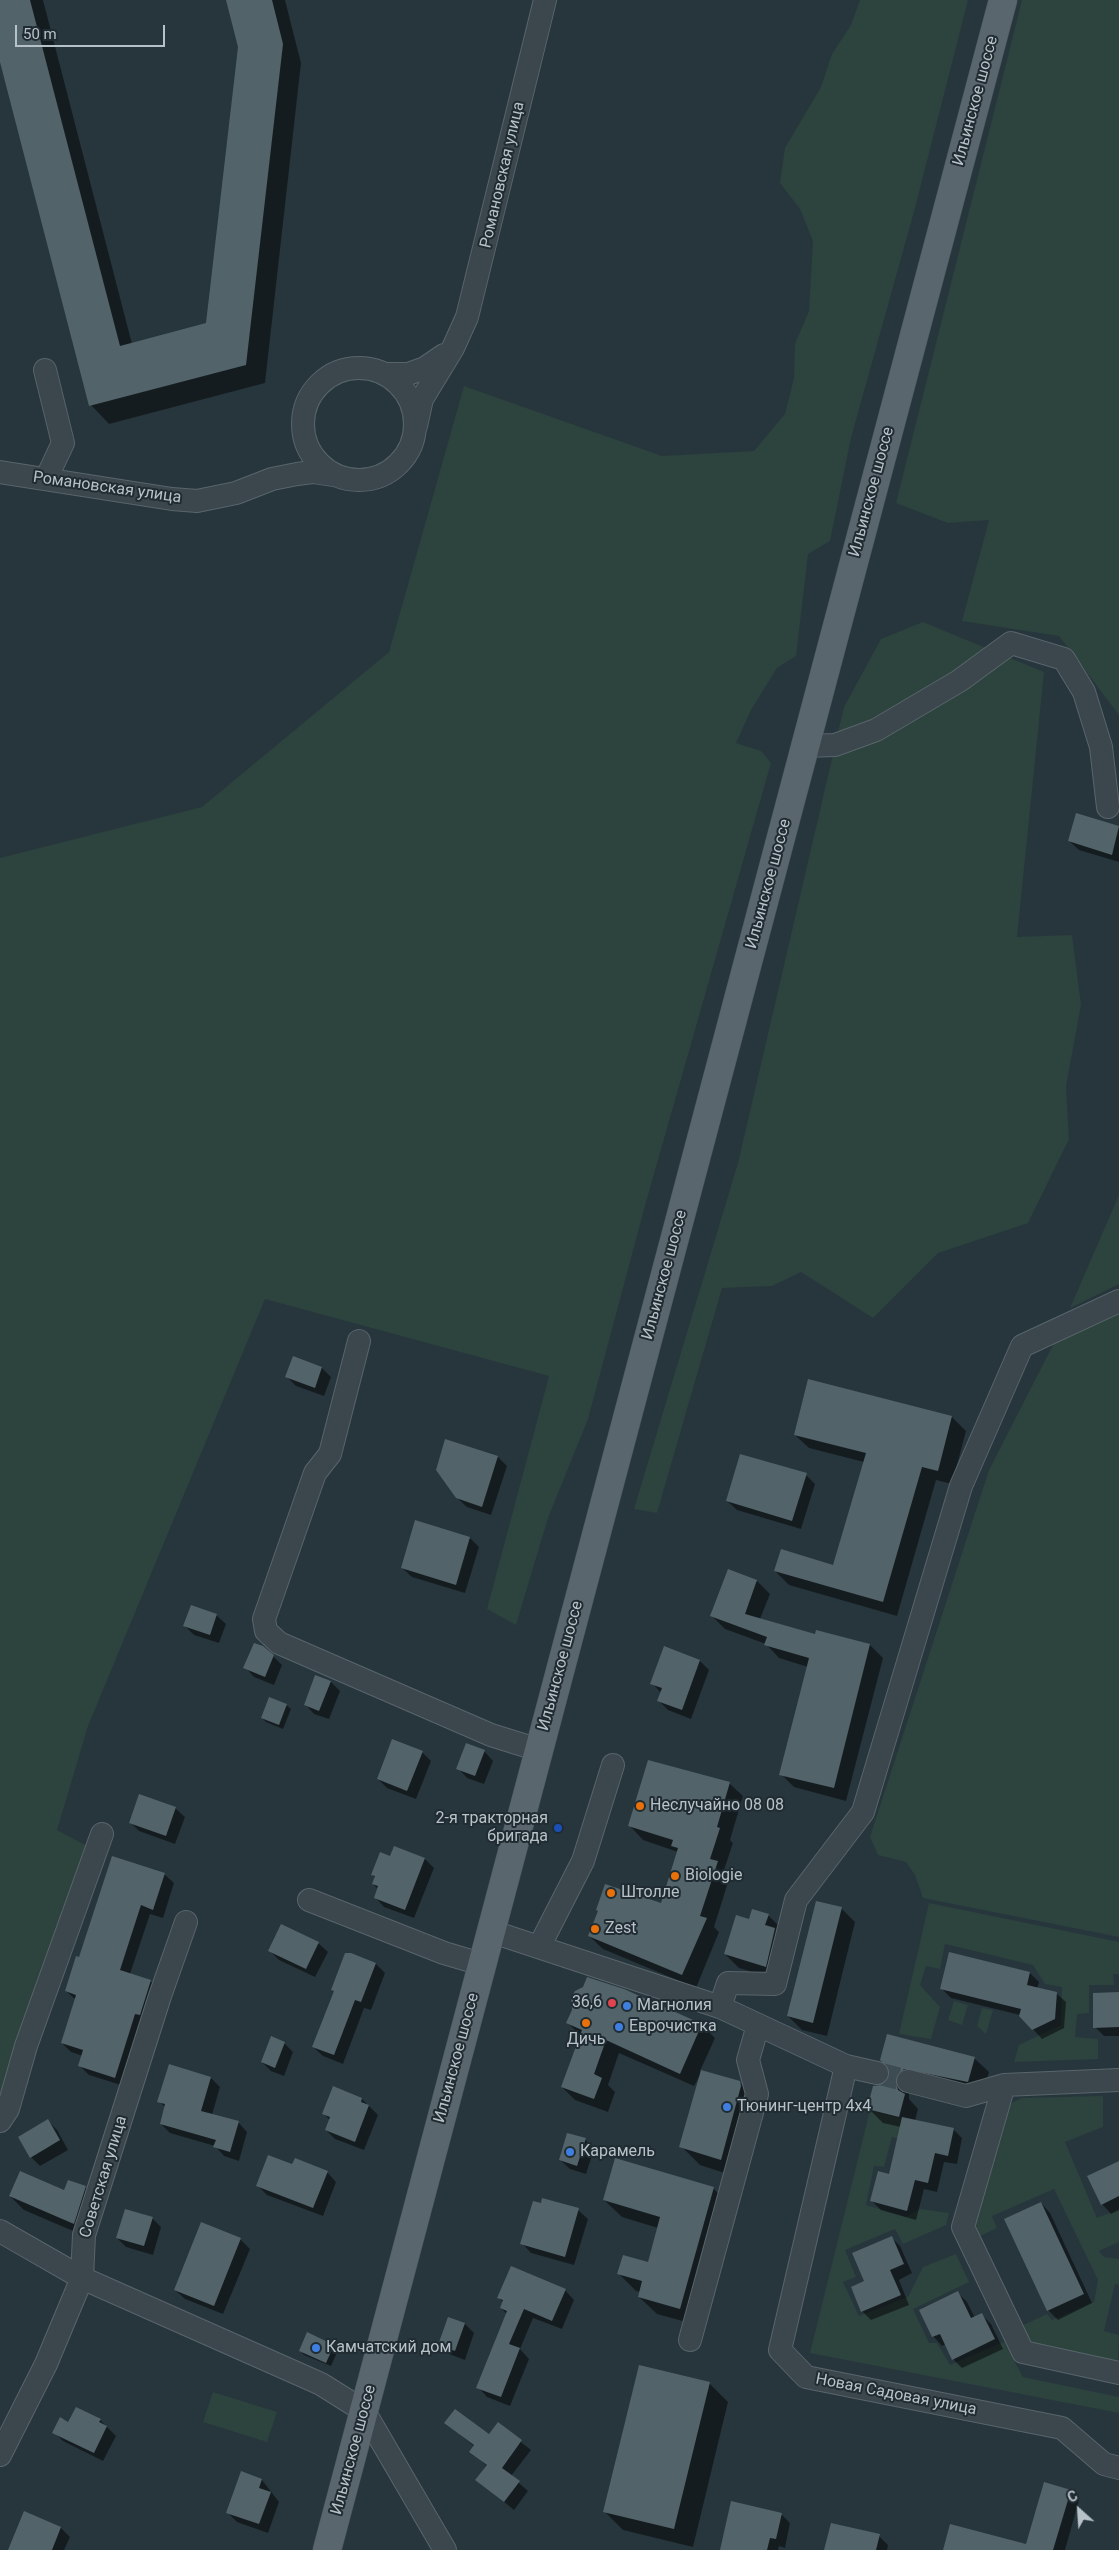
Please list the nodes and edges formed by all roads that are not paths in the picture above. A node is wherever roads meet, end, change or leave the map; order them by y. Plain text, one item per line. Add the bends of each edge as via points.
1 (545, 0) edge
2 (1003, 0) edge
3 (453, 348) junction
4 (45, 370) dead end
5 (385, 374) junction
6 (416, 426) junction
7 (303, 435) junction
8 (0, 472) edge
9 (333, 475) junction
10 (46, 479) junction
11 (272, 480) junction
12 (805, 746) junction
13 (1108, 807) dead end
14 (1119, 1301) edge
15 (359, 1341) dead end
16 (539, 1750) junction
17 (613, 1764) dead end
18 (102, 1834) dead end
19 (309, 1900) dead end
20 (186, 1922) dead end
21 (490, 1931) junction
22 (539, 1947) junction
23 (481, 1964) junction
24 (720, 2007) junction
25 (758, 2025) junction
26 (846, 2066) junction
27 (877, 2073) tunnel mouth
28 (1119, 2080) edge
29 (908, 2082) tunnel mouth
30 (1004, 2085) junction
31 (0, 2121) edge
32 (0, 2231) edge
33 (82, 2278) junction
34 (690, 2340) dead end
35 (1119, 2372) edge
36 (364, 2411) junction
37 (0, 2455) edge
38 (1119, 2468) edge
39 (327, 2550) edge
40 (445, 2550) edge

1 - 3 street, Романовская улица via 480,272 467,318
2 - 12 main road, Ильинское шоссе
3 - 5 street, Романовская улица via 425,368 408,374
3 - 6 street, Романовская улица via 422,399
4 - 10 street via 63,443
5 - 6 street, Романовская улица via 404,390 413,407
5 - 7 street, Романовская улица via 361,368 348,369 325,379 309,398 302,422
6 - 9 street, Романовская улица via 409,450 402,461 387,473 357,481
7 - 9 street, Романовская улица via 314,458
7 - 11 street, Романовская улица via 293,458
8 - 10 street, Романовская улица
9 - 11 street, Романовская улица via 313,472
10 - 11 street, Романовская улица via 197,501 236,493
12 - 13 street via 835,745 876,730 959,681 1011,643 1064,659 1084,692 1100,746
12 - 16 main road, Ильинское шоссе
14 - 24 street via 1022,1346 961,1486 862,1812 796,1900 775,1984 728,1983
15 - 16 street via 330,1454 315,1473 264,1619 266,1631 279,1643 502,1740
16 - 21 main road, Ильинское шоссе
17 - 22 street via 583,1861
18 - 31 street via 26,2046 8,2109
19 - 23 street via 444,1953
20 - 33 street, Советская улица via 84,2235
21 - 22 street
21 - 23 main road, Ильинское шоссе
22 - 24 street
23 - 36 main road, Ильинское шоссе
24 - 25 street
25 - 26 street
25 - 34 street via 748,2060 757,2094
26 - 27 street
26 - 38 street, Новая Садовая улица via 780,2350 806,2376 1062,2428 1104,2464
28 - 30 street
29 - 30 street via 966,2096
30 - 35 street via 964,2227 1022,2352
32 - 33 street
33 - 36 street via 321,2384
33 - 37 street, Советская улица via 46,2364
36 - 39 main road, Ильинское шоссе
36 - 40 street

